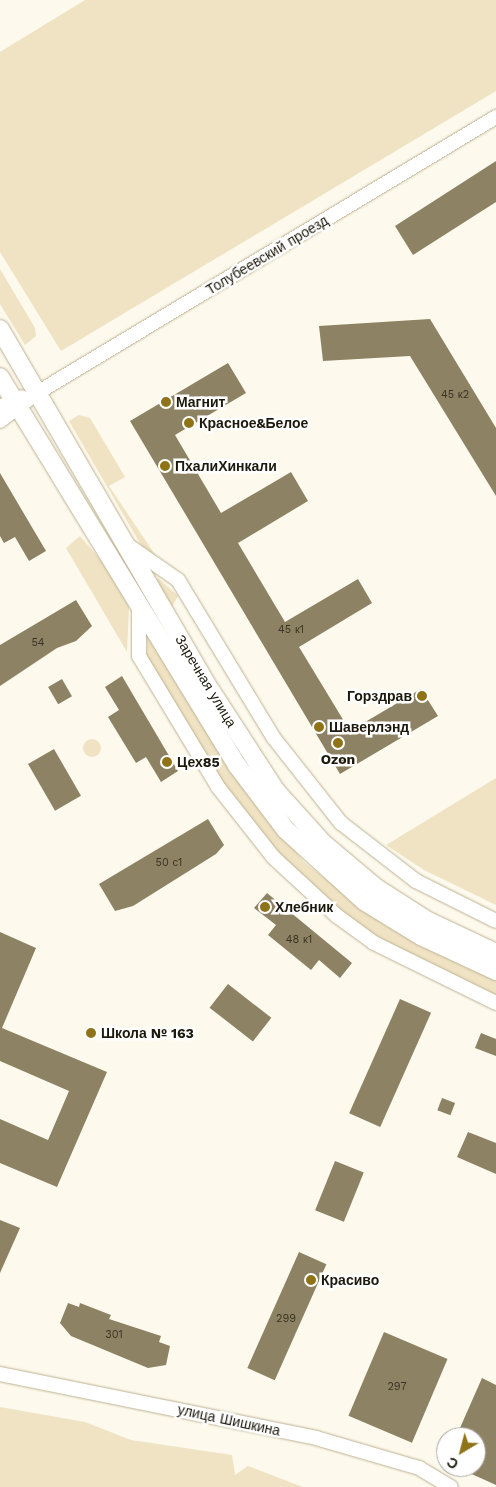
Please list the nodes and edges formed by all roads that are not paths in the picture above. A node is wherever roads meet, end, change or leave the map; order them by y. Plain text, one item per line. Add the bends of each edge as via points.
1 (496, 117) edge
2 (0, 329) edge
3 (0, 377) edge
4 (37, 393) junction
5 (11, 405) edge
6 (0, 421) edge
7 (129, 546) junction
8 (139, 604) junction
9 (496, 921) edge
10 (496, 952) edge
11 (496, 971) edge
12 (496, 1003) edge
13 (0, 1374) edge
14 (451, 1487) edge

1 - 4 street, Толубеевский проезд
2 - 4 street, Заречная улица
3 - 5 street, Заречная улица
4 - 5 street, Толубеевский проезд
4 - 7 street, Заречная улица
5 - 6 street, Толубеевский проезд
5 - 8 street, Заречная улица
7 - 9 street via 178,580 273,737 341,823 416,881
7 - 10 street, Заречная улица via 250,754 299,818 375,887 428,921
8 - 11 street, Заречная улица via 236,764 311,856 390,918
8 - 12 street via 139,656 218,787 273,857 336,916 374,943
13 - 14 street, улица Шишкина via 316,1438 419,1468

